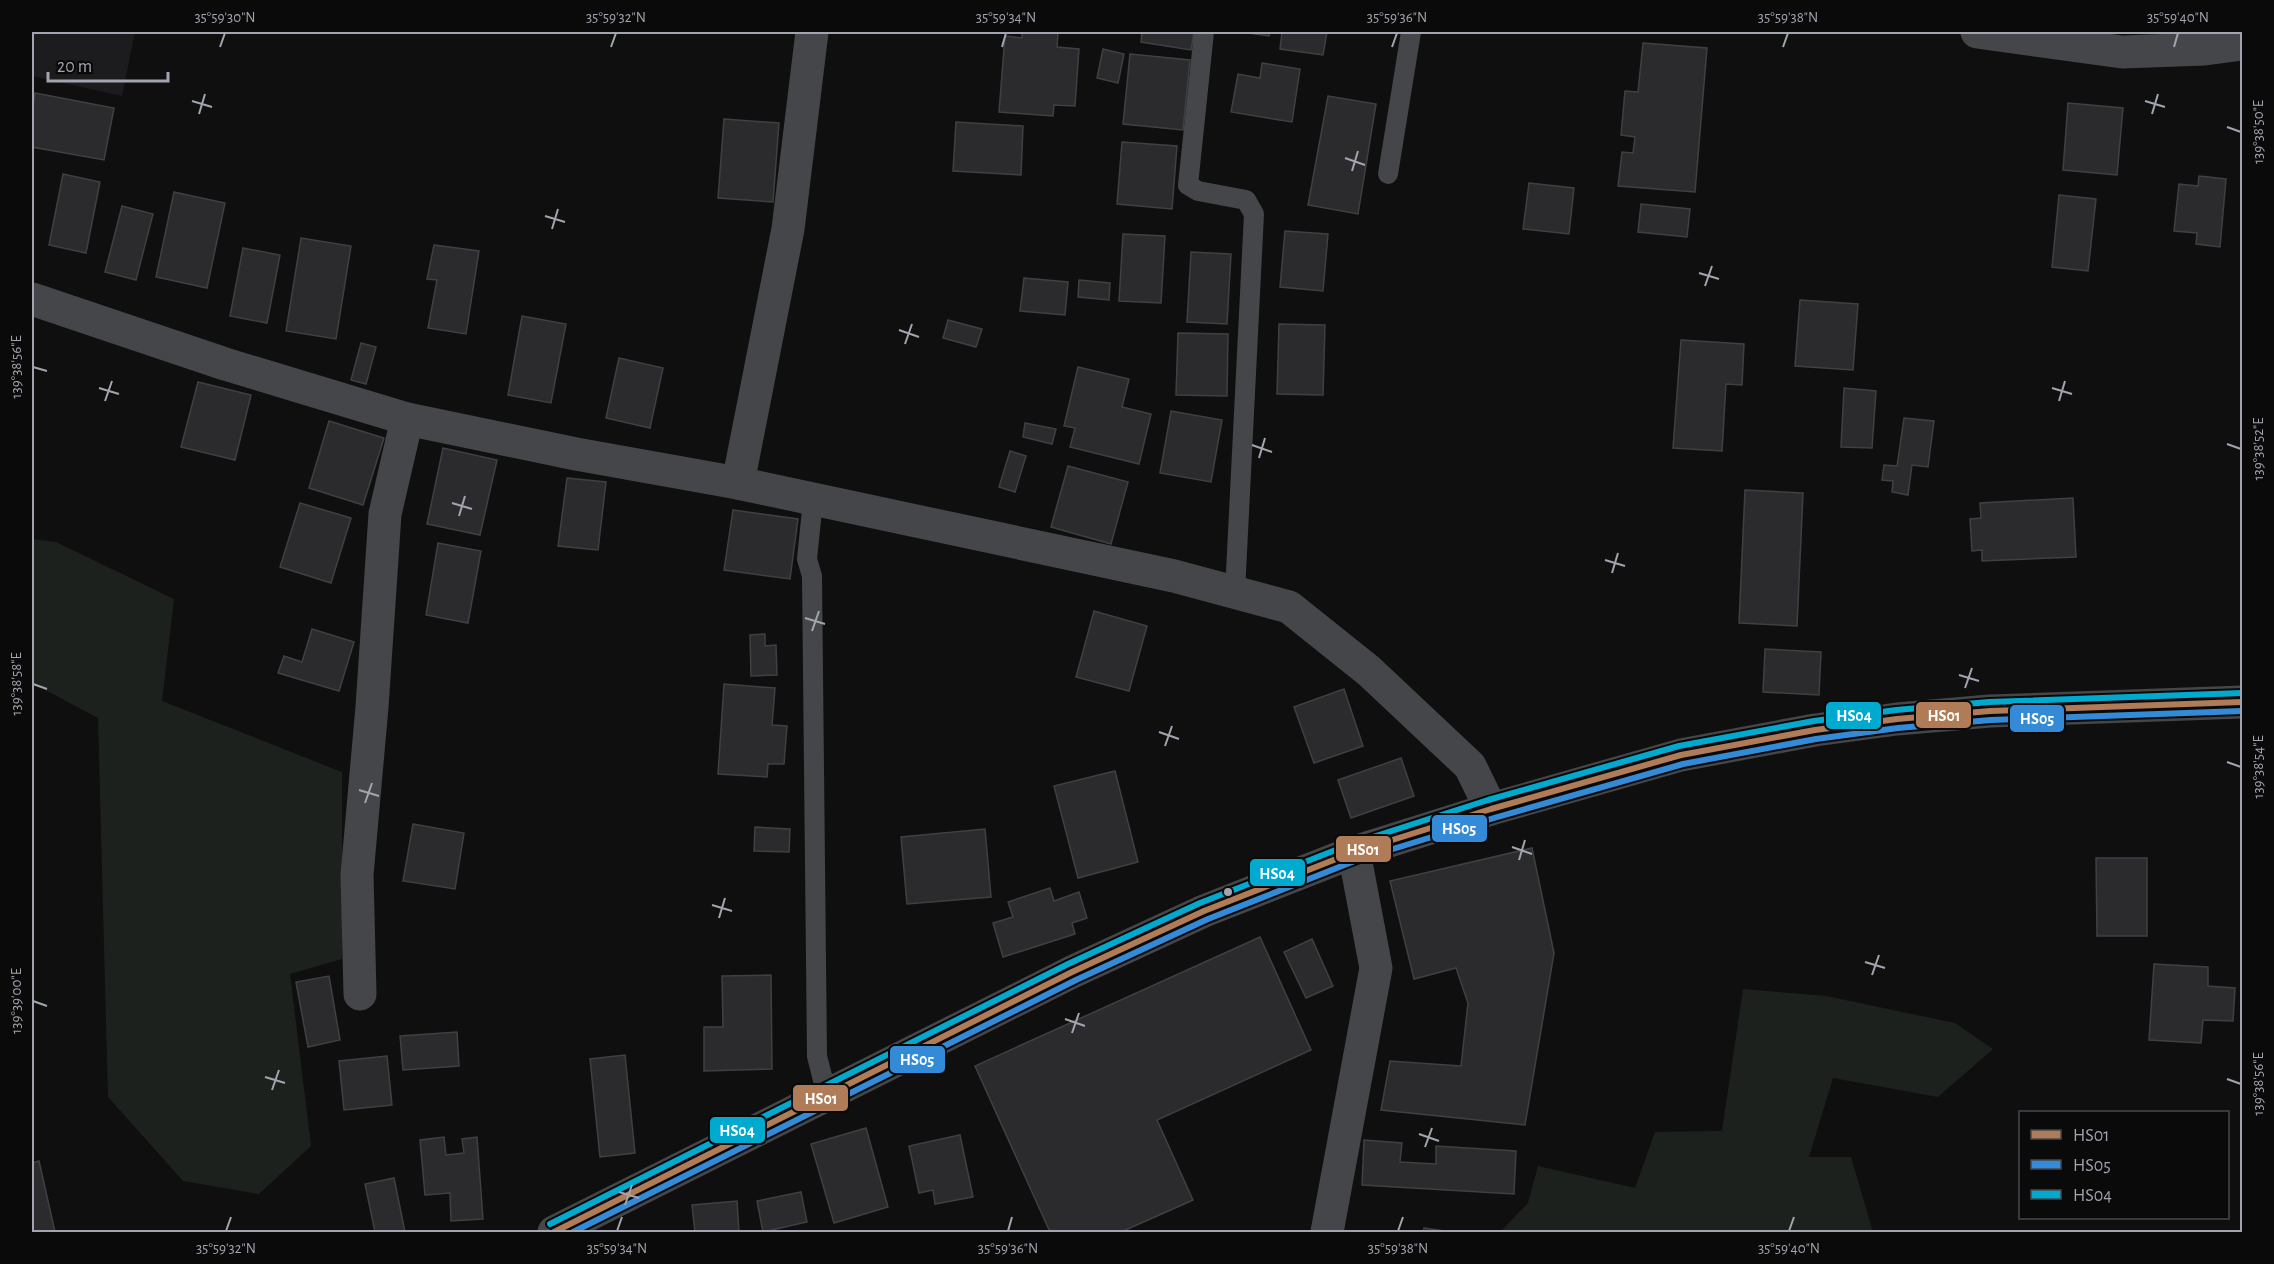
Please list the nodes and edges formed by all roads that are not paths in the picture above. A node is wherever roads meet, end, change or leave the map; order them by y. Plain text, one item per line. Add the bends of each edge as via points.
1 (812, 32) edge
2 (1204, 32) edge
3 (1411, 32) edge
4 (1977, 32) edge
5 (2242, 44) edge
6 (1388, 174) dead end
7 (32, 298) edge
8 (407, 418) junction
9 (738, 483) junction
10 (813, 500) junction
11 (1234, 592) junction
12 (2242, 702) edge
13 (1491, 809) junction
14 (1353, 852) junction
15 (360, 994) dead end
16 (827, 1095) junction
17 (554, 1233) edge
18 (1327, 1233) edge

1 - 9 street via 788,229
2 - 11 lane via 1188,185 1198,191 1246,200 1254,214
3 - 6 lane
4 - 5 street via 2122,52
7 - 8 street via 225,364
8 - 9 street
8 - 15 street via 386,514 357,875
9 - 10 street
10 - 11 street
10 - 16 lane via 807,559 812,576 817,1056
11 - 13 street via 1289,607 1368,671 1470,766
12 - 13 street via 1990,711 1815,730 1681,755
13 - 14 street
14 - 16 street via 1204,911 1072,972
14 - 18 street via 1376,968
16 - 17 street

